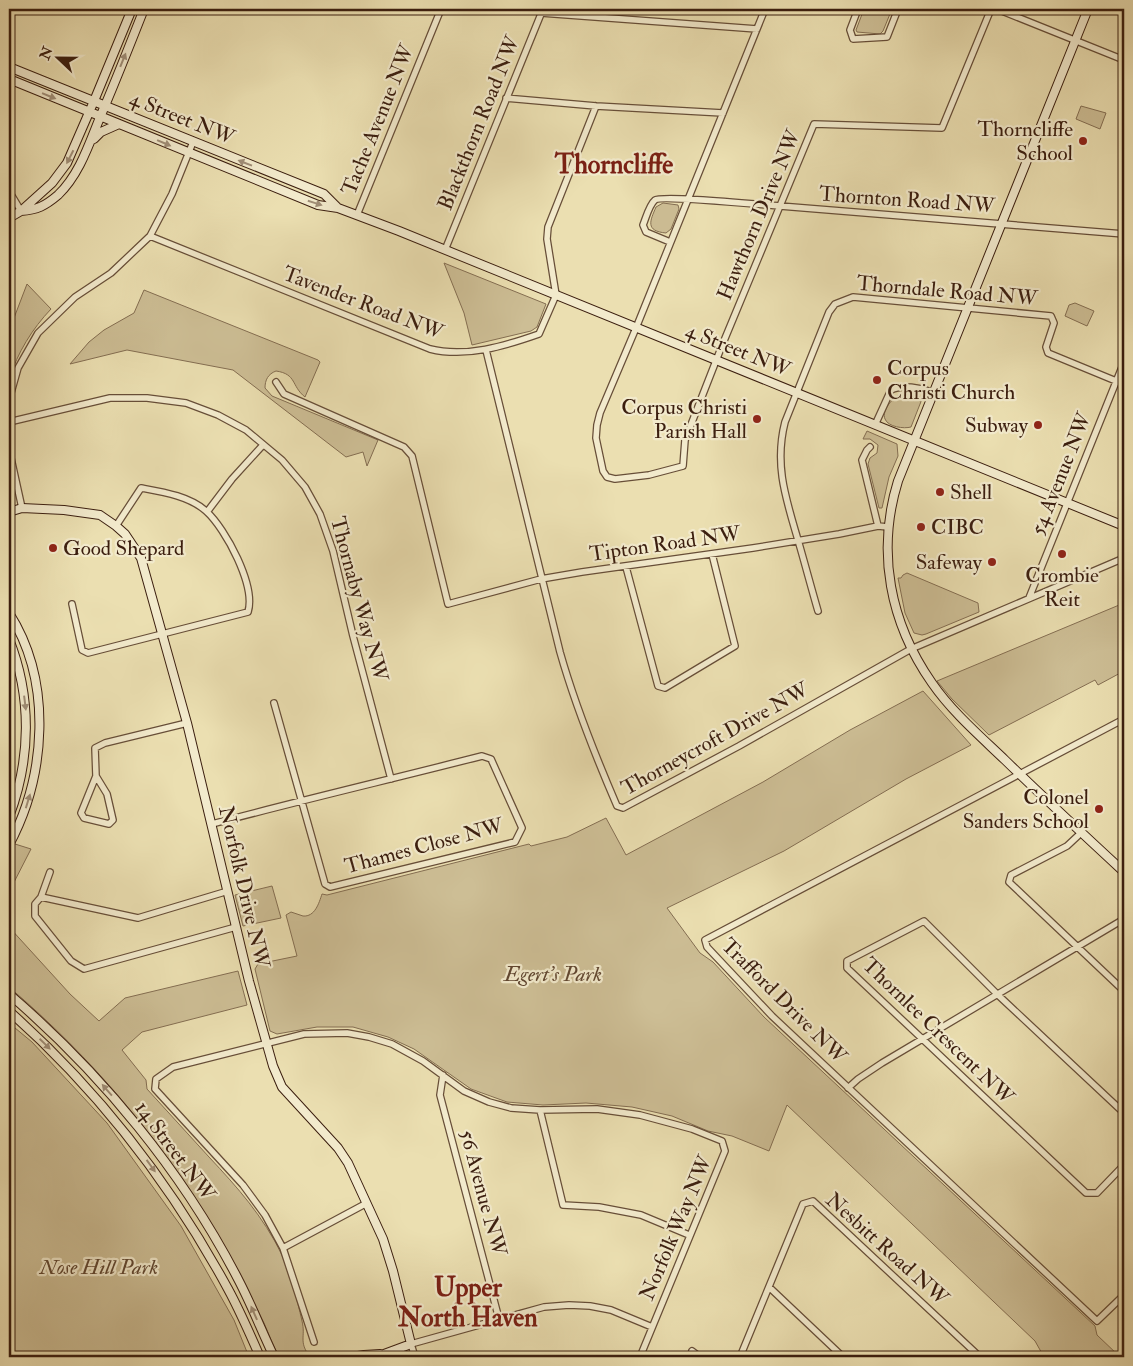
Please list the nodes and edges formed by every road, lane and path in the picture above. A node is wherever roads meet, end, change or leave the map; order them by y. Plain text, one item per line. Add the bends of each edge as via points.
1 (132, 9) edge
2 (144, 9) edge
3 (440, 9) edge
4 (765, 9) edge
5 (858, 9) edge
6 (898, 9) edge
7 (991, 9) edge
8 (997, 9) edge
9 (1088, 9) edge
10 (542, 11) edge
11 (757, 29) junction
12 (1074, 41) junction
13 (1124, 60) edge
14 (9, 67) edge
15 (9, 79) edge
16 (506, 98) junction
17 (94, 101) junction
18 (105, 105) junction
19 (596, 106) junction
20 (89, 112) junction
21 (723, 113) junction
22 (100, 116) junction
23 (119, 124) junction
24 (193, 142) junction
25 (89, 145) junction
26 (188, 153) junction
27 (9, 191) edge
28 (688, 200) junction
29 (780, 206) junction
30 (338, 208) junction
31 (21, 211) junction
32 (357, 215) junction
33 (9, 218) edge
34 (1000, 224) junction
35 (1124, 234) edge
36 (150, 236) junction
37 (670, 242) junction
38 (445, 250) junction
39 (556, 296) junction
40 (966, 308) junction
41 (636, 328) junction
42 (486, 350) junction
43 (716, 360) junction
44 (1124, 362) edge
45 (1116, 381) junction
46 (276, 382) dead end
47 (932, 392) junction
48 (797, 393) junction
49 (9, 400) edge
50 (9, 422) edge
51 (875, 425) junction
52 (913, 440) junction
53 (263, 446) junction
54 (870, 447) dead end
55 (9, 449) edge
56 (1068, 503) junction
57 (22, 508) junction
58 (9, 512) edge
59 (206, 512) junction
60 (116, 526) junction
61 (878, 526) junction
62 (1124, 526) edge
63 (888, 527) junction
64 (798, 540) junction
65 (712, 554) junction
66 (1124, 558) edge
67 (626, 567) junction
68 (541, 579) junction
69 (1029, 598) junction
70 (72, 604) dead end
71 (818, 611) dead end
72 (9, 613) edge
73 (162, 633) junction
74 (9, 639) edge
75 (911, 649) junction
76 (274, 703) dead end
77 (1124, 719) edge
78 (187, 723) junction
79 (1019, 774) junction
80 (96, 776) junction
81 (391, 779) junction
82 (300, 801) junction
83 (9, 817) edge
84 (212, 824) junction
85 (1082, 832) junction
86 (9, 846) edge
87 (50, 872) dead end
88 (1124, 872) edge
89 (228, 891) junction
90 (41, 897) junction
91 (1124, 918) edge
92 (236, 927) junction
93 (1076, 946) junction
94 (1124, 991) edge
95 (9, 994) edge
96 (998, 995) junction
97 (9, 1011) edge
98 (923, 1040) junction
99 (266, 1044) junction
100 (442, 1075) junction
101 (848, 1088) junction
102 (540, 1110) junction
103 (1124, 1113) edge
104 (1124, 1165) edge
105 (367, 1203) junction
106 (689, 1235) junction
107 (284, 1248) junction
108 (769, 1287) junction
109 (1124, 1295) edge
110 (499, 1319) junction
111 (652, 1327) junction
112 (314, 1342) dead end
113 (411, 1344) junction
114 (692, 1352) dead end
115 (379, 1356) edge
116 (260, 1357) edge
117 (274, 1357) edge
118 (352, 1357) edge
119 (415, 1357) edge
120 (640, 1357) edge
121 (700, 1357) edge
122 (740, 1357) edge
123 (843, 1357) edge
124 (980, 1357) edge

1 - 17 main road
18 -> 2 main road
3 - 32 street, Tache Avenue NW
4 - 11 street
5 - 6 street via 850,30 853,39 887,37
7 - 29 street, Hawthorn Drive NW via 942,128 814,124
8 - 12 street
9 - 12 main road
10 - 11 street
10 - 16 street, Blackthorn Road NW
11 - 21 street
12 - 13 street
12 - 34 main road
14 - 17 main road, 4 Street NW
15 -> 20 main road, 4 Street NW
16 - 19 street
16 - 38 street, Blackthorn Road NW
17 - 18 main road, 4 Street NW
17 - 20 main road
18 - 22 main road
18 - 24 main road, 4 Street NW
19 - 21 street
19 - 39 street, Tavender Road NW via 547,232
20 - 22 main road, 4 Street NW
20 -> 31 main road via 71,156 60,173
21 - 28 street
22 - 23 main road, 4 Street NW
22 - 25 main road
23 - 25 main road via 101,132
23 -> 26 main road, 4 Street NW
24 - 26 street
30 -> 24 main road, 4 Street NW via 324,194
25 - 31 main road via 74,175 58,194 36,210
26 -> 30 main road, 4 Street NW via 318,205
26 - 36 street via 172,194
27 - 31 street
28 - 29 street, Thornton Road NW
28 - 37 street
28 - 37 street, Thornton Road NW via 659,198 653,201 646,217 643,225 646,232
29 - 34 street, Thornton Road NW
29 - 43 street, Hawthorn Drive NW
30 - 32 main road, 4 Street NW
31 - 33 main road
32 - 38 main road, 4 Street NW
34 - 35 street, Thornton Road NW
34 - 40 main road
36 - 42 street, Tavender Road NW via 430,349 448,353
36 - 49 street via 111,273 75,297 38,333 18,368
37 - 41 street
38 - 39 main road, 4 Street NW
39 - 41 main road, 4 Street NW
39 - 42 street, Tavender Road NW via 539,334
40 - 45 street, Thorndale Road NW via 1051,316 1054,323 1046,347 1048,353
40 - 47 main road
40 - 48 street, Thorndale Road NW via 853,297 842,300 829,312
41 - 43 main road, 4 Street NW
41 - 43 street, Hawthorn Drive NW via 597,425 596,438 603,471 610,479 649,475 683,466 685,440
42 - 68 street, Thorneycroft Drive NW
43 - 48 main road, 4 Street NW
44 - 45 street, 54 Avenue NW
45 - 56 street, 54 Avenue NW
46 - 68 street, Tipton Road NW via 284,394 404,447 412,456 448,604
47 - 51 street via 922,389 891,390
47 - 52 main road
48 - 51 main road, 4 Street NW
48 - 64 street, Thorndale Road NW via 785,422 780,456 783,491
50 - 53 street, Thornaby Way NW via 110,398 147,398 186,403 218,416 246,430
51 - 52 main road, 4 Street NW
52 - 56 main road, 4 Street NW
52 - 63 main road via 891,502
53 - 59 street
53 - 81 street, Thornaby Way NW via 282,460 305,488 320,514 333,551
54 - 61 street via 862,460
55 - 57 street
56 - 62 main road, 4 Street NW
56 - 69 street, 54 Avenue NW
57 - 58 main road, Norfolk Drive NW
57 - 60 main road, Norfolk Drive NW via 100,515
59 - 60 street via 166,492 141,488
59 - 73 street via 225,535 243,569 250,605 248,612
60 - 73 main road, Norfolk Drive NW via 141,558
61 - 63 street, Tipton Road NW
61 - 64 street, Tipton Road NW
63 - 75 main road via 892,597
64 - 65 street, Tipton Road NW
64 - 71 street, Thorndale Road NW
65 - 67 street, Tipton Road NW
65 - 67 street via 735,646 665,688 658,686
66 - 69 street, Thorneycroft Drive NW
67 - 68 street, Tipton Road NW
68 - 75 street, Thorneycroft Drive NW via 573,697 617,806 623,808
69 - 75 street, Thorneycroft Drive NW
70 - 73 street via 82,650 88,653
86 -> 72 main road via 30,794 39,745 32,668
73 - 78 main road, Norfolk Drive NW
74 -> 83 main road via 23,687 26,712 21,778
75 - 79 main road via 939,692
76 - 82 street
77 - 79 street, Trafford Drive NW
78 - 80 street via 95,748
78 - 84 main road, Norfolk Drive NW
79 - 85 main road
79 - 101 street, Trafford Drive NW via 704,940 772,1016
80 - 80 street via 81,813 84,818 108,824 113,820 107,794
81 - 82 street, Thames Close NW
81 - 82 street, Thames Close NW via 482,756 491,759 522,828 515,842 330,887 324,884
82 - 84 street, Thames Close NW
84 - 89 main road, Norfolk Drive NW
85 - 88 main road
85 - 93 street via 1067,846 1010,875 1009,882
87 - 90 street
89 - 90 street via 138,918
89 - 92 main road, Norfolk Drive NW
90 - 92 street via 35,904 35,916 71,961 84,969
91 - 93 street
92 - 99 main road, Norfolk Drive NW
93 - 94 street
93 - 96 street
117 -> 95 main road, 14 Street NW via 240,1282 201,1214 147,1138 72,1051
96 - 98 street
96 - 98 street, Thornlee Crescent NW via 924,921 847,961 847,968
96 - 103 street, Thornlee Crescent NW
97 -> 116 main road, 14 Street NW via 62,1060 136,1145 213,1261
98 - 101 street via 882,1063
98 - 104 street, Thornlee Crescent NW via 1086,1193 1097,1193
99 - 100 street, Norfolk Way NW via 304,1034 346,1033 369,1037 392,1044 423,1060
99 - 105 main road, Norfolk Drive NW via 282,1087 338,1148
99 - 107 street, Norfolk Way NW via 173,1067 156,1079 155,1089 243,1185
100 - 102 street, Norfolk Way NW via 464,1091 489,1102 511,1108
100 - 110 street, 56 Avenue NW via 440,1096
101 - 109 street, Trafford Drive NW via 1097,1321
102 - 106 street via 563,1205 599,1207 642,1215
102 - 106 street, Norfolk Way NW via 597,1109 640,1115 692,1129 722,1142 725,1151
105 - 107 street
105 - 113 main road, Norfolk Drive NW via 393,1271
106 - 111 street, Norfolk Way NW
107 - 112 street, Norfolk Way NW
108 - 122 street, Nesbitt Road NW
108 - 123 street
108 - 124 street, Nesbitt Road NW via 803,1204 814,1201
110 - 111 street via 544,1307 590,1306 611,1310
110 - 113 street
111 - 120 street, Norfolk Way NW
113 - 115 main road
113 - 119 street
114 - 121 street
115 - 118 main road via 364,1354

